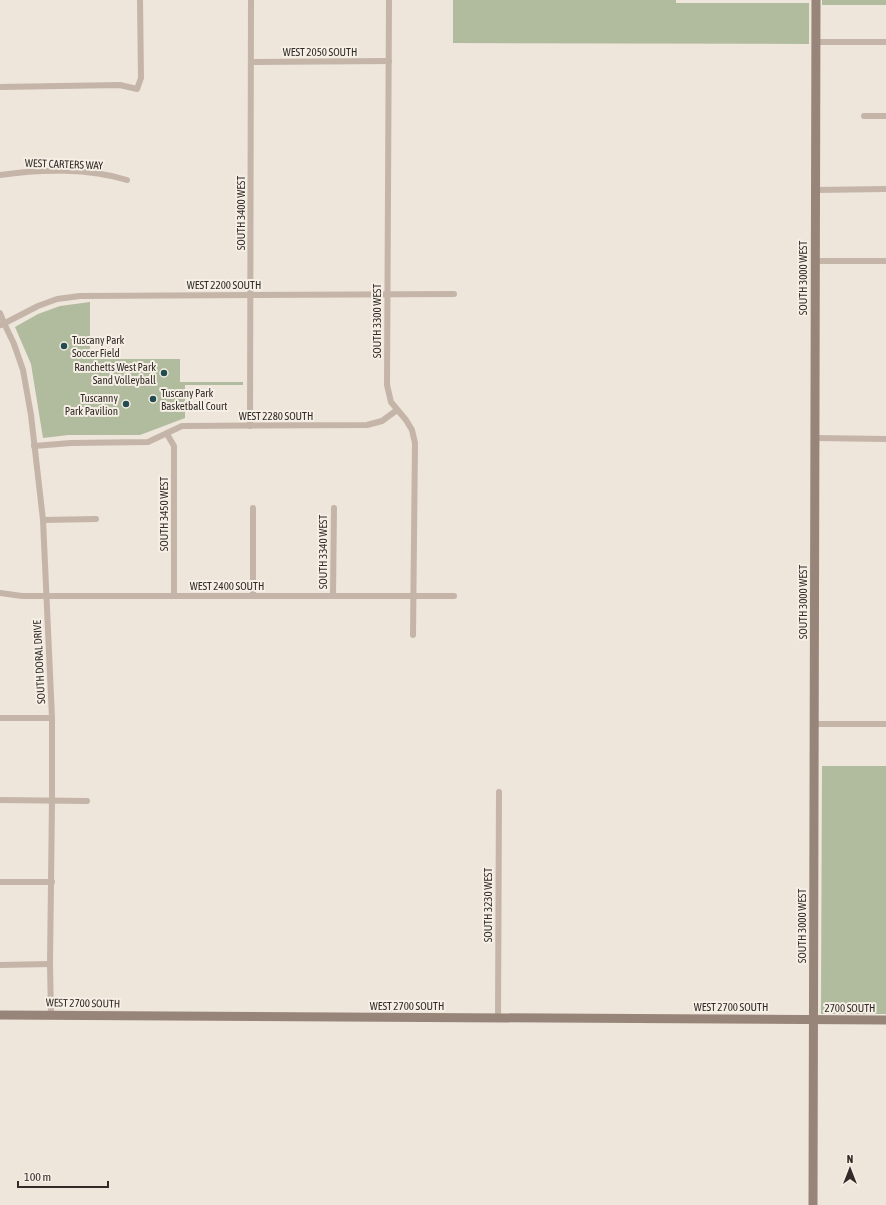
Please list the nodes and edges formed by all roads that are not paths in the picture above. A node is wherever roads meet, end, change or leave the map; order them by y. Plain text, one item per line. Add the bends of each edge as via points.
1 (140, 0) edge
2 (251, 0) edge
3 (389, 0) edge
4 (816, 0) edge
5 (816, 42) junction
6 (886, 42) edge
7 (251, 62) junction
8 (389, 62) junction
9 (0, 87) edge
10 (864, 116) dead end
11 (886, 116) edge
12 (0, 175) edge
13 (127, 180) dead end
14 (886, 189) edge
15 (816, 190) junction
16 (815, 261) junction
17 (886, 261) edge
18 (388, 294) junction
19 (454, 294) dead end
20 (250, 295) junction
21 (0, 313) edge
22 (2, 324) edge
23 (397, 410) junction
24 (250, 426) junction
25 (167, 434) junction
26 (815, 438) junction
27 (886, 439) edge
28 (34, 446) junction
29 (253, 508) dead end
30 (334, 508) dead end
31 (96, 519) dead end
32 (43, 520) junction
33 (0, 593) edge
34 (46, 595) junction
35 (174, 596) junction
36 (253, 596) junction
37 (333, 596) junction
38 (414, 596) junction
39 (454, 596) dead end
40 (413, 635) dead end
41 (0, 718) edge
42 (52, 718) junction
43 (815, 724) junction
44 (886, 724) edge
45 (499, 792) dead end
46 (0, 800) edge
47 (52, 800) junction
48 (88, 801) dead end
49 (0, 882) edge
50 (52, 882) junction
51 (50, 964) junction
52 (0, 965) edge
53 (0, 1015) edge
54 (51, 1015) junction
55 (498, 1018) junction
56 (814, 1020) junction
57 (886, 1020) edge
58 (813, 1205) edge

1 - 9 street via 141,78 137,89 120,86
2 - 7 street, SOUTH 3400 WEST
3 - 8 street, SOUTH 3300 WEST
4 - 5 street, SOUTH 3000 WEST
5 - 6 street
5 - 15 street, SOUTH 3000 WEST
7 - 8 street, WEST 2050 SOUTH
7 - 20 street, SOUTH 3400 WEST
8 - 18 street, SOUTH 3300 WEST
10 - 11 street
12 - 13 street, WEST CARTERS WAY via 22,172 89,173
14 - 15 street
15 - 16 street, SOUTH 3000 WEST
16 - 17 street
16 - 26 street, SOUTH 3000 WEST
18 - 19 street, WEST 2200 SOUTH
18 - 20 street, WEST 2200 SOUTH
18 - 23 street, SOUTH 3300 WEST via 387,386 391,402
20 - 22 street, WEST 2200 SOUTH via 80,296 58,299 38,306
20 - 24 street, SOUTH 3400 WEST
21 - 22 street, SOUTH DORAL DRIVE
22 - 28 street, SOUTH DORAL DRIVE via 14,344 23,370
23 - 24 street, WEST 2280 SOUTH via 382,421 368,425
23 - 38 street, SOUTH 3300 WEST via 412,430 415,443
24 - 25 street, WEST 2280 SOUTH via 182,426
25 - 28 street, WEST 2280 SOUTH via 148,442
25 - 35 street, SOUTH 3450 WEST via 174,446
26 - 27 street
26 - 43 street, SOUTH 3000 WEST
28 - 32 street, SOUTH DORAL DRIVE
29 - 36 street
30 - 37 street, SOUTH 3340 WEST
31 - 32 street
32 - 34 street, SOUTH DORAL DRIVE
33 - 34 street, WEST 2400 SOUTH via 22,596
34 - 35 street, WEST 2400 SOUTH
34 - 42 street, SOUTH DORAL DRIVE
35 - 36 street, WEST 2400 SOUTH
36 - 37 street, WEST 2400 SOUTH
37 - 38 street, WEST 2400 SOUTH
38 - 39 street, WEST 2400 SOUTH
38 - 40 street, SOUTH 3300 WEST
41 - 42 street
42 - 47 street, SOUTH DORAL DRIVE
43 - 44 street
43 - 56 street, SOUTH 3000 WEST
45 - 55 street, SOUTH 3230 WEST
46 - 47 street
47 - 48 street
47 - 50 street, SOUTH DORAL DRIVE
49 - 50 street
50 - 51 street, SOUTH DORAL DRIVE
51 - 52 street
51 - 54 street, SOUTH DORAL DRIVE
53 - 54 street, WEST 2700 SOUTH
54 - 55 street, WEST 2700 SOUTH
55 - 56 street, WEST 2700 SOUTH
56 - 57 street, 2700 SOUTH
56 - 58 street, SOUTH 3000 WEST

